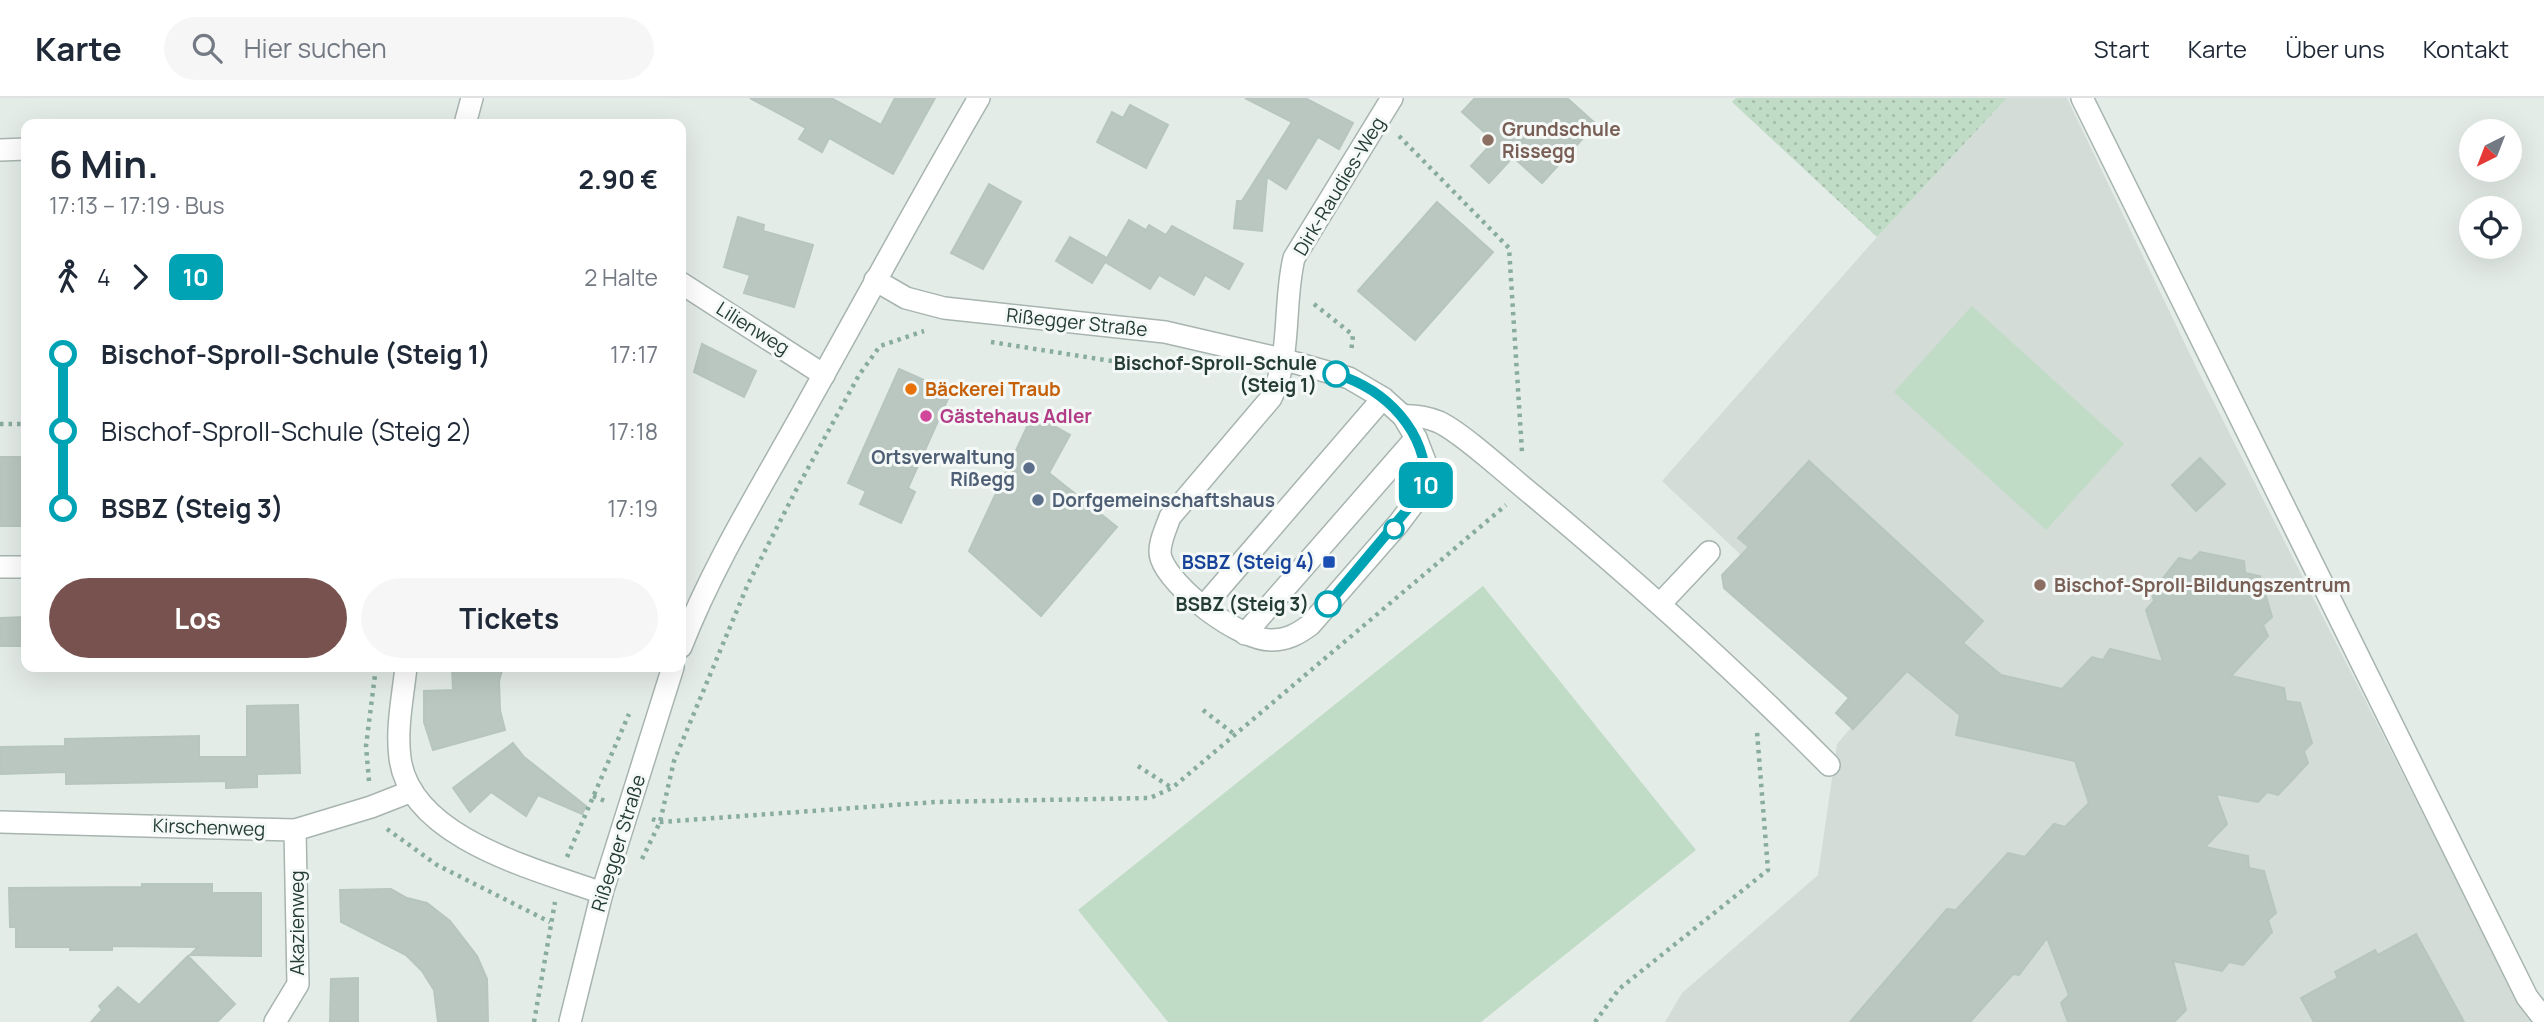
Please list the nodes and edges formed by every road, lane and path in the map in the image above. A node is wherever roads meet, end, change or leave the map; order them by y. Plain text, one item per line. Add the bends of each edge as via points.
1 (472, 98) edge
2 (979, 98) edge
3 (1392, 98) edge
4 (2082, 98) edge
5 (1380, 116) junction
6 (466, 119) edge
7 (21, 149) edge
8 (0, 150) edge
9 (875, 280) junction
10 (1288, 283) junction
11 (686, 286) edge
12 (935, 333) dead end
13 (989, 342) dead end
14 (1209, 342) junction
15 (1282, 359) junction
16 (824, 375) junction
17 (1349, 378) junction
18 (1383, 398) junction
19 (1403, 416) junction
20 (0, 424) edge
21 (21, 424) edge
22 (1416, 438) junction
23 (1525, 489) junction
24 (1709, 552) dead end
25 (21, 567) edge
26 (0, 568) edge
27 (1660, 604) junction
28 (1204, 606) junction
29 (686, 634) edge
30 (1245, 634) junction
31 (406, 672) edge
32 (671, 672) edge
33 (634, 702) dead end
34 (1203, 710) dead end
35 (1757, 731) dead end
36 (1234, 734) junction
37 (1829, 765) dead end
38 (1138, 766) dead end
39 (1172, 788) junction
40 (412, 791) junction
41 (593, 796) junction
42 (629, 811) junction
43 (0, 822) edge
44 (660, 822) junction
45 (295, 830) junction
46 (639, 868) dead end
47 (560, 878) junction
48 (602, 893) junction
49 (283, 1019) edge
50 (2544, 1019) edge
51 (534, 1022) edge
52 (570, 1022) edge
53 (1595, 1022) edge

1 - 6 street
2 - 9 street
3 - 5 street, Dirk-Raudies-Weg
4 - 50 street via 2527,997
5 - 10 street, Dirk-Raudies-Weg via 1294,258
5 - 23 path via 1509,248
7 - 8 street
9 - 14 street, Rißegger Straße via 906,298 944,308 1165,332
9 - 16 street
10 - 15 street, Dirk-Raudies-Weg
10 - 17 path via 1353,335
11 - 16 street, Lilienweg
12 - 44 path via 922,331 880,346 859,375 748,584 674,761
13 - 14 path via 1175,371
14 - 15 street, Rißegger Straße
15 - 17 street, Rißegger Straße
15 - 28 street, Dirk-Raudies-Weg via 1271,398 1170,517 1163,538 1160,556 1171,577
16 - 29 street via 696,607
17 - 18 street, Rißegger Straße
18 - 19 street, Rißegger Straße
18 - 28 street
19 - 22 street, Rißegger Straße
19 - 23 street via 1418,415 1441,423
20 - 21 path
22 - 30 street
22 - 30 street, Rißegger Straße via 1426,464 1426,487 1310,625 1295,636 1270,640
23 - 27 street
23 - 36 path
24 - 27 street
25 - 26 street
27 - 37 street
28 - 30 street, Dirk-Raudies-Weg
31 - 40 street via 400,760
32 - 42 street, Rißegger Straße
33 - 41 path
34 - 36 path
35 - 53 path via 1768,870 1619,989
36 - 39 path
38 - 39 path
39 - 44 path via 1150,798 935,802
40 - 45 street, Kirschenweg
40 - 47 street via 439,821 476,846
41 - 42 path
41 - 47 path
42 - 44 path
42 - 48 street, Rißegger Straße
43 - 45 street, Kirschenweg
44 - 46 path
45 - 49 street, Akazienweg via 298,984
47 - 48 street
47 - 51 path
48 - 52 street, Rißegger Straße

